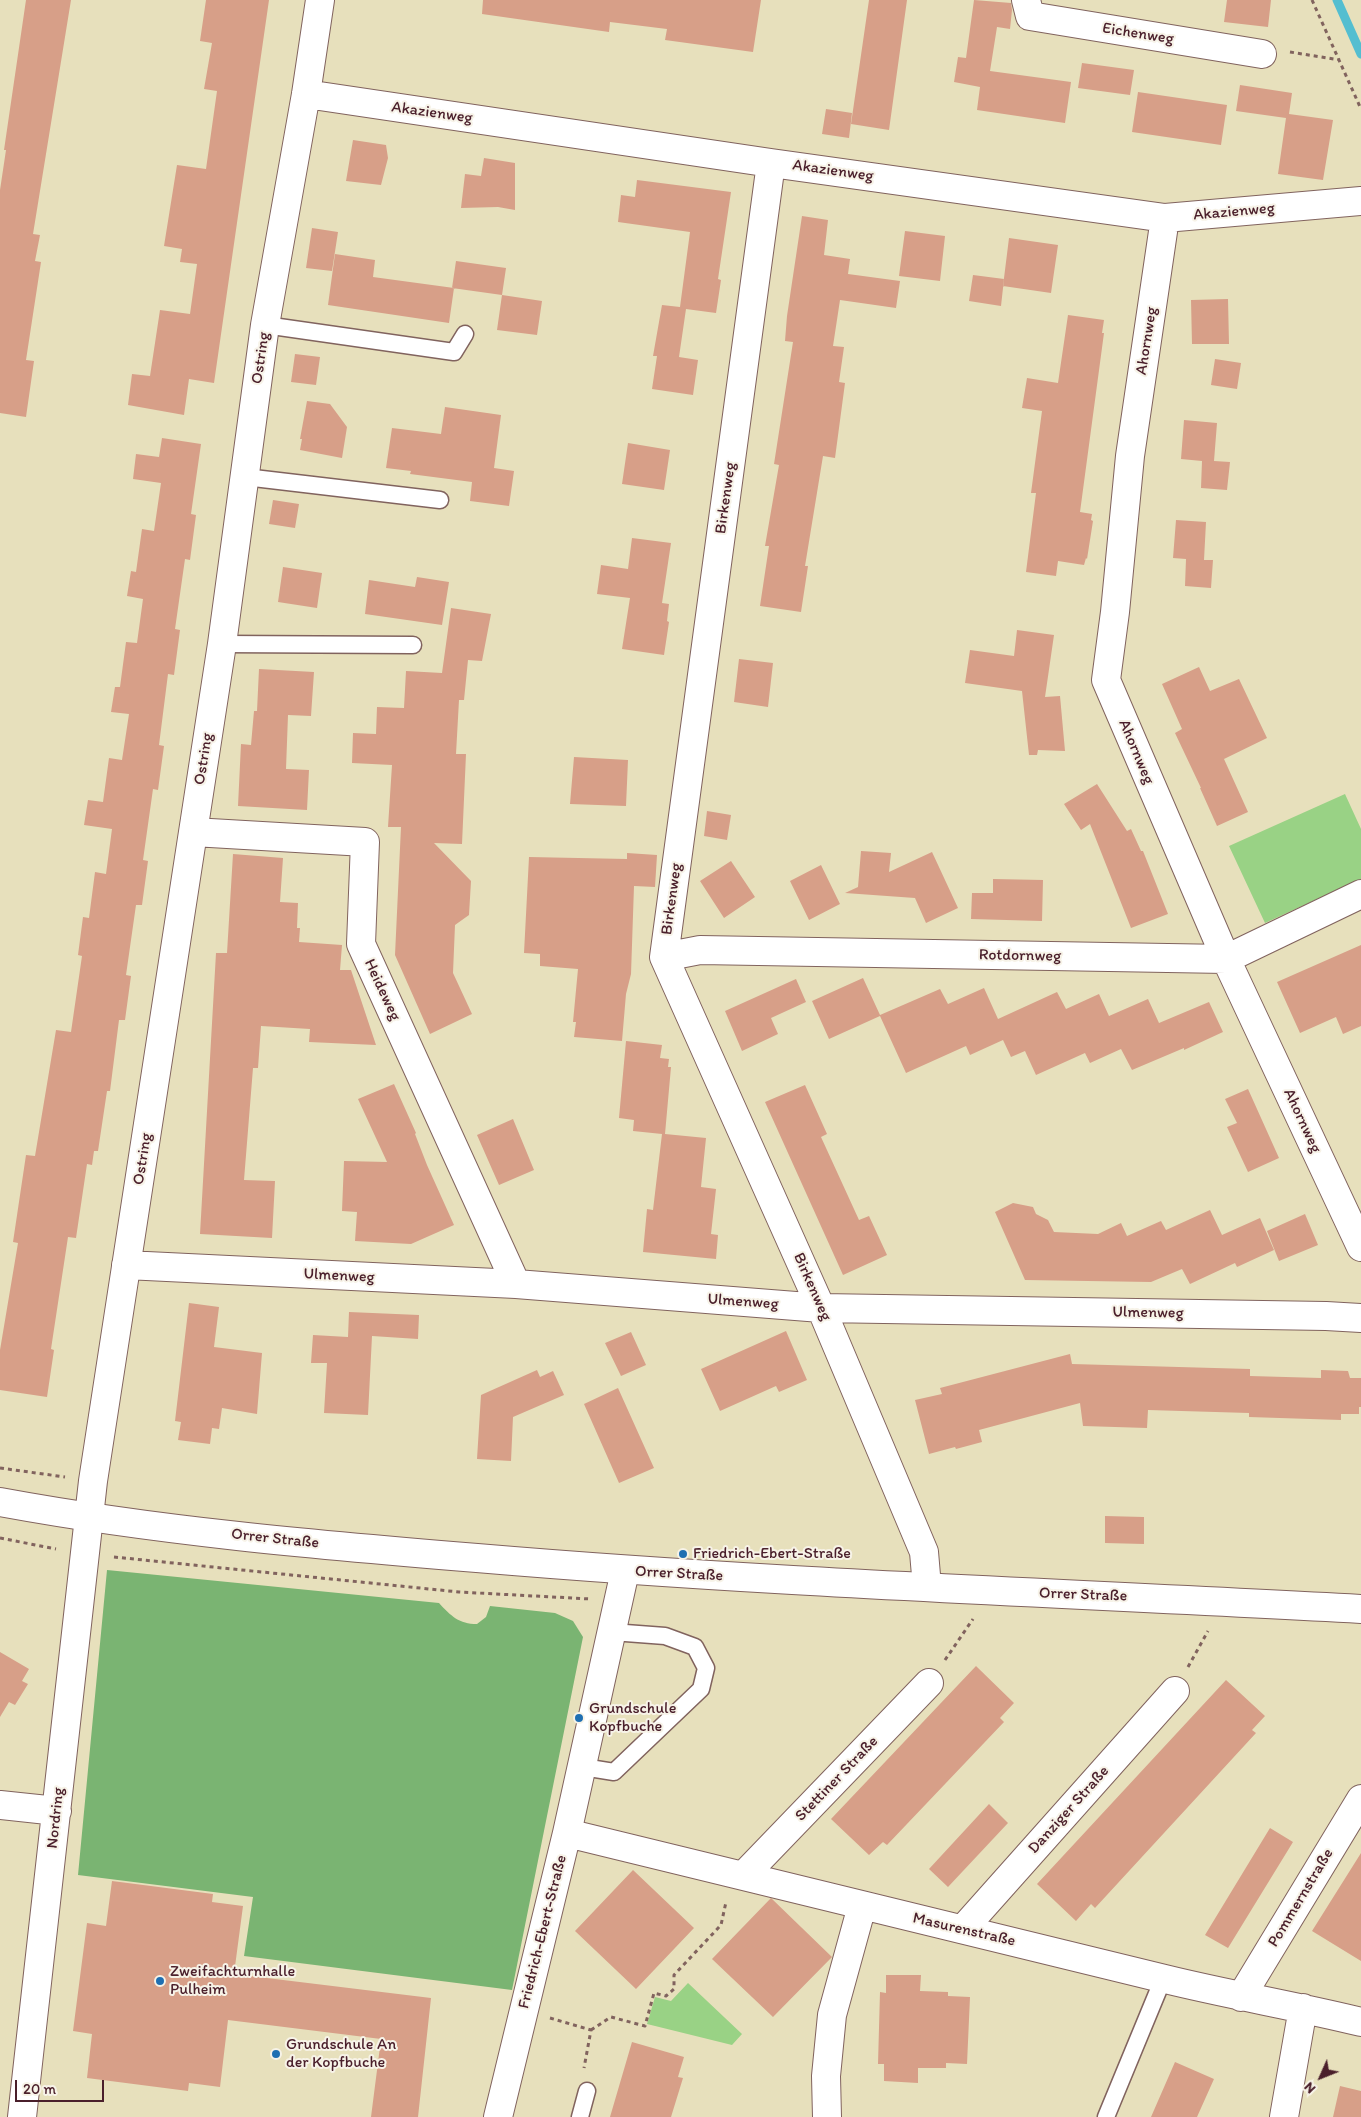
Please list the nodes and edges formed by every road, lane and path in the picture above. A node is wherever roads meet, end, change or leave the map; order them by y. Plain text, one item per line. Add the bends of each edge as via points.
1 (320, 0) edge
2 (1026, 0) edge
3 (1312, 0) edge
4 (1262, 54) joint
5 (1340, 60) junction
6 (306, 94) junction
7 (1361, 109) edge
8 (771, 163) junction
9 (1361, 201) edge
10 (1165, 218) junction
11 (265, 325) junction
12 (465, 334) dead end
13 (245, 476) junction
14 (440, 500) dead end
15 (222, 644) junction
16 (413, 646) dead end
17 (193, 832) junction
18 (1361, 894) edge
19 (664, 957) junction
20 (1226, 959) junction
21 (1361, 1247) edge
22 (126, 1265) junction
23 (516, 1284) junction
24 (821, 1308) junction
25 (1361, 1318) edge
26 (0, 1468) edge
27 (92, 1481) junction
28 (0, 1502) edge
29 (88, 1518) junction
30 (0, 1538) edge
31 (85, 1554) junction
32 (625, 1570) junction
33 (927, 1587) junction
34 (1361, 1609) edge
35 (973, 1619) dead end
36 (612, 1632) junction
37 (1208, 1632) dead end
38 (929, 1683) joint
39 (1175, 1692) joint
40 (583, 1767) junction
41 (1361, 1799) edge
42 (0, 1805) edge
43 (57, 1811) junction
44 (567, 1833) junction
45 (738, 1873) junction
46 (862, 1906) junction
47 (963, 1929) junction
48 (1163, 1979) junction
49 (1241, 1997) junction
50 (1303, 2008) junction
51 (523, 2013) junction
52 (1361, 2022) edge
53 (591, 2030) junction
54 (587, 2091) joint
55 (22, 2117) edge
56 (498, 2117) edge
57 (580, 2117) edge
58 (827, 2117) edge
59 (1106, 2117) edge
60 (1284, 2117) edge

1 - 6 street, Ostring
2 - 4 street, Eichenweg via 1030,16
3 - 5 path
4 - 5 path via 1271,48
5 - 7 path
6 - 8 street, Akazienweg
6 - 11 street, Ostring
8 - 10 street, Akazienweg
8 - 19 street, Birkenweg
9 - 10 street, Akazienweg
10 - 20 street, Ahornweg via 1130,456 1106,680
11 - 12 lane via 454,352
11 - 13 street, Ostring
13 - 14 lane
13 - 15 street, Ostring
15 - 16 lane
15 - 17 street, Ostring
17 - 22 street, Ostring
17 - 23 street, Heideweg via 365,842 361,944
18 - 20 street, Rotdornweg
19 - 20 street, Rotdornweg via 700,950
19 - 24 street, Birkenweg
20 - 21 street, Ahornweg
22 - 23 street, Ulmenweg
22 - 27 street, Ostring
23 - 24 street, Ulmenweg
24 - 25 street, Ulmenweg
24 - 33 street, Birkenweg via 924,1552
26 - 27 path
27 - 29 street, Ostring
28 - 29 street, Orrer Straße
29 - 31 street, Nordring
29 - 32 street, Orrer Straße via 355,1548
30 - 31 path
31 - 43 street, Nordring
32 - 33 street, Orrer Straße
32 - 36 street, Friedrich-Ebert-Straße
33 - 34 street, Orrer Straße
35 - 38 path
36 - 40 street, Friedrich-Ebert-Straße
36 - 40 lane via 665,1636 695,1647 706,1668 701,1690 614,1772
37 - 39 path
38 - 45 street, Stettiner Straße
39 - 47 street, Danziger Straße
40 - 44 street, Friedrich-Ebert-Straße
41 - 49 street, Pommernstraße
42 - 43 street
43 - 55 street, Nordring
44 - 45 street, Masurenstraße
44 - 51 street, Friedrich-Ebert-Straße
45 - 46 street, Masurenstraße
45 - 53 path via 721,1924 674,1975 674,1989 666,1996 654,1992 645,2026 611,2017
46 - 47 street, Masurenstraße
46 - 58 street via 832,2015 826,2076
47 - 48 street, Masurenstraße
48 - 49 street, Masurenstraße
48 - 59 lane
49 - 50 street, Masurenstraße
50 - 52 street, Masurenstraße
50 - 60 street
51 - 53 path
51 - 56 street, Friedrich-Ebert-Straße
53 - 54 path via 583,2072
54 - 57 lane

